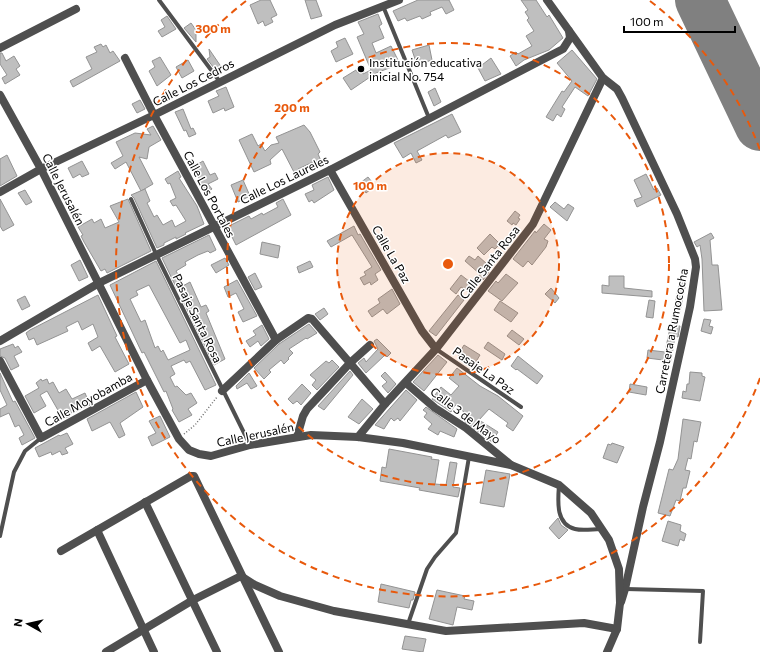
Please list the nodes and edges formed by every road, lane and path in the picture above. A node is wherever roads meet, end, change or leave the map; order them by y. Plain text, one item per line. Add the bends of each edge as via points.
1 (159, 0) edge
2 (400, 0) edge
3 (547, 0) edge
4 (383, 6) junction
5 (76, 9) dead end
6 (570, 31) junction
7 (0, 48) edge
8 (125, 58) dead end
9 (603, 78) junction
10 (220, 82) junction
11 (0, 95) edge
12 (154, 115) junction
13 (429, 118) junction
14 (41, 169) junction
15 (330, 170) junction
16 (0, 192) edge
17 (131, 199) dead end
18 (214, 227) junction
19 (157, 256) junction
20 (99, 283) junction
21 (276, 340) junction
22 (0, 341) edge
23 (370, 345) dead end
24 (436, 349) junction
25 (0, 361) edge
26 (350, 363) junction
27 (147, 380) junction
28 (406, 383) junction
29 (222, 391) junction
30 (385, 404) junction
31 (521, 408) dead end
32 (358, 436) junction
33 (297, 437) junction
34 (41, 438) junction
35 (179, 439) junction
36 (250, 445) junction
37 (469, 456) junction
38 (511, 465) junction
39 (559, 485) junction
40 (145, 502) junction
41 (601, 528) junction
42 (97, 530) junction
43 (0, 536) edge
44 (61, 551) dead end
45 (628, 568) junction
46 (619, 569) junction
47 (242, 576) junction
48 (625, 589) junction
49 (193, 600) junction
50 (620, 603) junction
51 (408, 624) junction
52 (617, 629) junction
53 (143, 630) junction
54 (700, 642) dead end
55 (106, 652) edge
56 (154, 652) edge
57 (217, 652) edge
58 (279, 652) edge
59 (607, 652) edge

1 - 10 lane
2 - 4 street, Calle Los Cedros
3 - 6 street, Carretera a Rumococha
4 - 10 street, Calle Los Cedros via 335,24
4 - 13 lane
5 - 7 street
6 - 9 street, Carretera a Rumococha
6 - 13 street, Calle Los Laureles via 570,38 563,49
8 - 12 street, Calle Los Portales
9 - 24 street, Calle Santa Rosa via 533,224
9 - 45 street, Carretera a Rumococha via 617,89 622,98 677,214 695,259 696,268 660,442
10 - 12 street, Calle Los Cedros
11 - 14 street, Calle Jerusalén
12 - 14 street, Calle Los Cedros
12 - 18 street, Calle Los Portales
13 - 15 street, Calle Los Laureles
14 - 16 street, Calle Los Cedros
14 - 20 street, Calle Jerusalén
15 - 18 street, Calle Los Laureles
15 - 24 street, Calle La Paz via 422,331
17 - 19 lane, Pasaje Santa Rosa
18 - 19 street, Calle Los Laureles
18 - 21 street, Calle Los Portales
19 - 20 street, Calle Los Laureles
19 - 29 lane, Pasaje Santa Rosa
20 - 22 street, Calle Los Laureles
20 - 27 street, Calle Jerusalén
21 - 26 street via 310,318
21 - 29 street
23 - 26 street
24 - 28 street, Calle Santa Rosa
24 - 31 lane, Pasaje La Paz
25 - 34 street
26 - 30 street
26 - 33 street via 307,409
27 - 34 street, Calle Moyobamba
27 - 35 street, Calle Jerusalén
28 - 30 street, Calle Santa Rosa
28 - 38 street, Calle 3 de Mayo
29 - 35 path
29 - 36 lane, Pasaje Santa Rosa
30 - 32 street, Calle Santa Rosa
32 - 33 street, Calle Jerusalén
32 - 37 street, Calle Jerusalén
33 - 36 street, Calle Jerusalén
34 - 43 lane via 25,451 14,472
35 - 36 street, Calle Jerusalén via 189,450 211,456
37 - 38 street, Calle Jerusalén
37 - 51 lane via 456,533 427,569
38 - 39 street, Calle Jerusalén
39 - 41 street, Calle Jerusalén via 591,513
39 - 41 lane via 558,508 560,515 569,525 575,529
40 - 42 street
40 - 47 street via 194,476
40 - 49 street
41 - 46 street, Calle Jerusalén via 609,540
42 - 44 street
42 - 53 street
45 - 46 street
45 - 48 street, Carretera a Rumococha
46 - 50 street, Calle Jerusalén
47 - 49 street
47 - 51 street via 280,596 334,610
47 - 58 street
48 - 50 street, Carretera a Rumococha
48 - 54 lane via 703,592
49 - 53 street
49 - 57 street
50 - 52 street, Carretera a Rumococha
51 - 52 street via 446,631 584,623
52 - 59 street, Carretera a Rumococha
53 - 55 street
53 - 56 street

